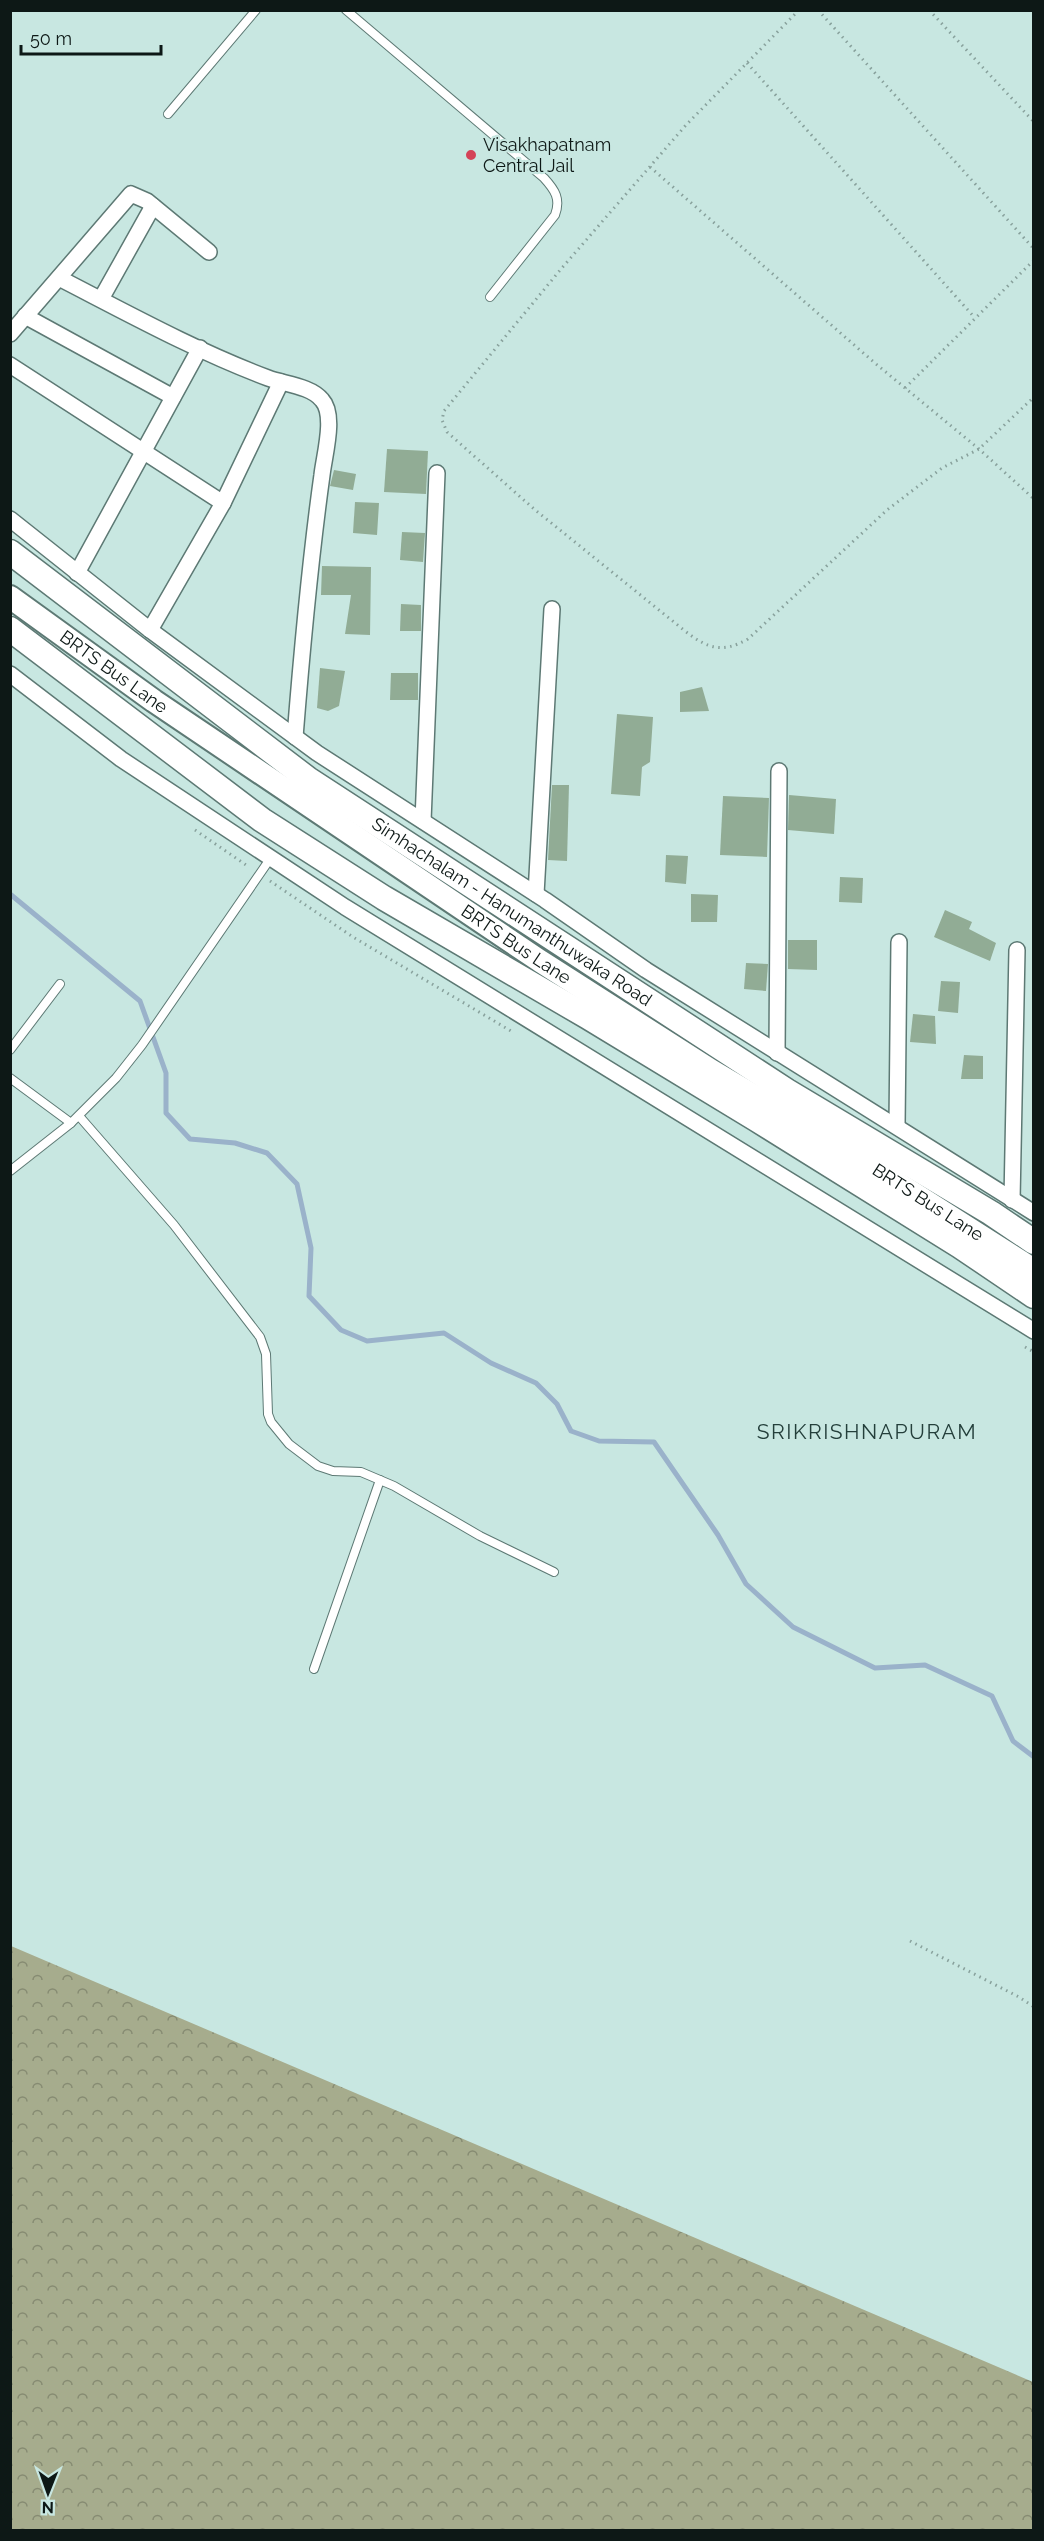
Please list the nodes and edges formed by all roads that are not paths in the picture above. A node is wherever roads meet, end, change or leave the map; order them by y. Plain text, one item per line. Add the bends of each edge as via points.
1 (256, 10) edge
2 (346, 10) edge
3 (168, 114) dead end
4 (153, 206) junction
5 (209, 252) dead end
6 (59, 278) junction
7 (490, 297) dead end
8 (101, 299) junction
9 (25, 316) junction
10 (10, 334) edge
11 (200, 348) junction
12 (10, 365) edge
13 (281, 382) junction
14 (173, 397) junction
15 (144, 450) junction
16 (437, 473) dead end
17 (223, 503) junction
18 (10, 519) edge
19 (10, 552) edge
20 (77, 573) junction
21 (10, 597) edge
22 (552, 609) dead end
23 (10, 629) edge
24 (150, 630) junction
25 (10, 674) edge
26 (295, 737) junction
27 (779, 771) dead end
28 (423, 821) junction
29 (270, 859) junction
30 (536, 894) junction
31 (899, 942) dead end
32 (1017, 950) dead end
33 (60, 984) dead end
34 (10, 1050) edge
35 (777, 1053) junction
36 (10, 1078) edge
37 (79, 1116) junction
38 (71, 1123) junction
39 (897, 1126) junction
40 (10, 1171) edge
41 (1012, 1200) junction
42 (1034, 1213) edge
43 (1034, 1242) edge
44 (1034, 1270) edge
45 (1034, 1296) edge
46 (1034, 1331) edge
47 (380, 1480) junction
48 (554, 1572) dead end
49 (314, 1669) dead end

1 - 3 lane
2 - 7 lane via 544,178 556,193 555,215
4 - 5 street
4 - 6 street via 135,194 127,196
4 - 8 street
6 - 8 street
6 - 9 street
8 - 11 street
9 - 10 street
9 - 14 street
11 - 13 street
11 - 14 street
12 - 15 street
13 - 17 street
13 - 26 street via 316,394 328,410
14 - 15 street
15 - 17 street
15 - 20 street
16 - 28 street
17 - 24 street
18 - 20 street
19 - 43 main road, Simhachalam - Hanumanthuwaka Road via 308,779 787,1091
20 - 24 street
21 - 44 street, BRTS Bus Lane via 164,708 540,961
22 - 30 street
23 - 45 main road via 262,820 384,898 814,1155
24 - 26 street
25 - 29 street via 121,759
26 - 28 street
27 - 35 street
28 - 30 street
29 - 37 lane via 142,1045
29 - 46 street
30 - 35 street
31 - 39 street
32 - 41 street
33 - 34 lane
35 - 39 street
36 - 38 lane
37 - 38 lane
37 - 47 lane via 174,1224 260,1337 266,1354 268,1414 278,1431 298,1453 318,1466 361,1472
38 - 40 lane
39 - 41 street
41 - 42 street
47 - 48 lane
47 - 49 lane

